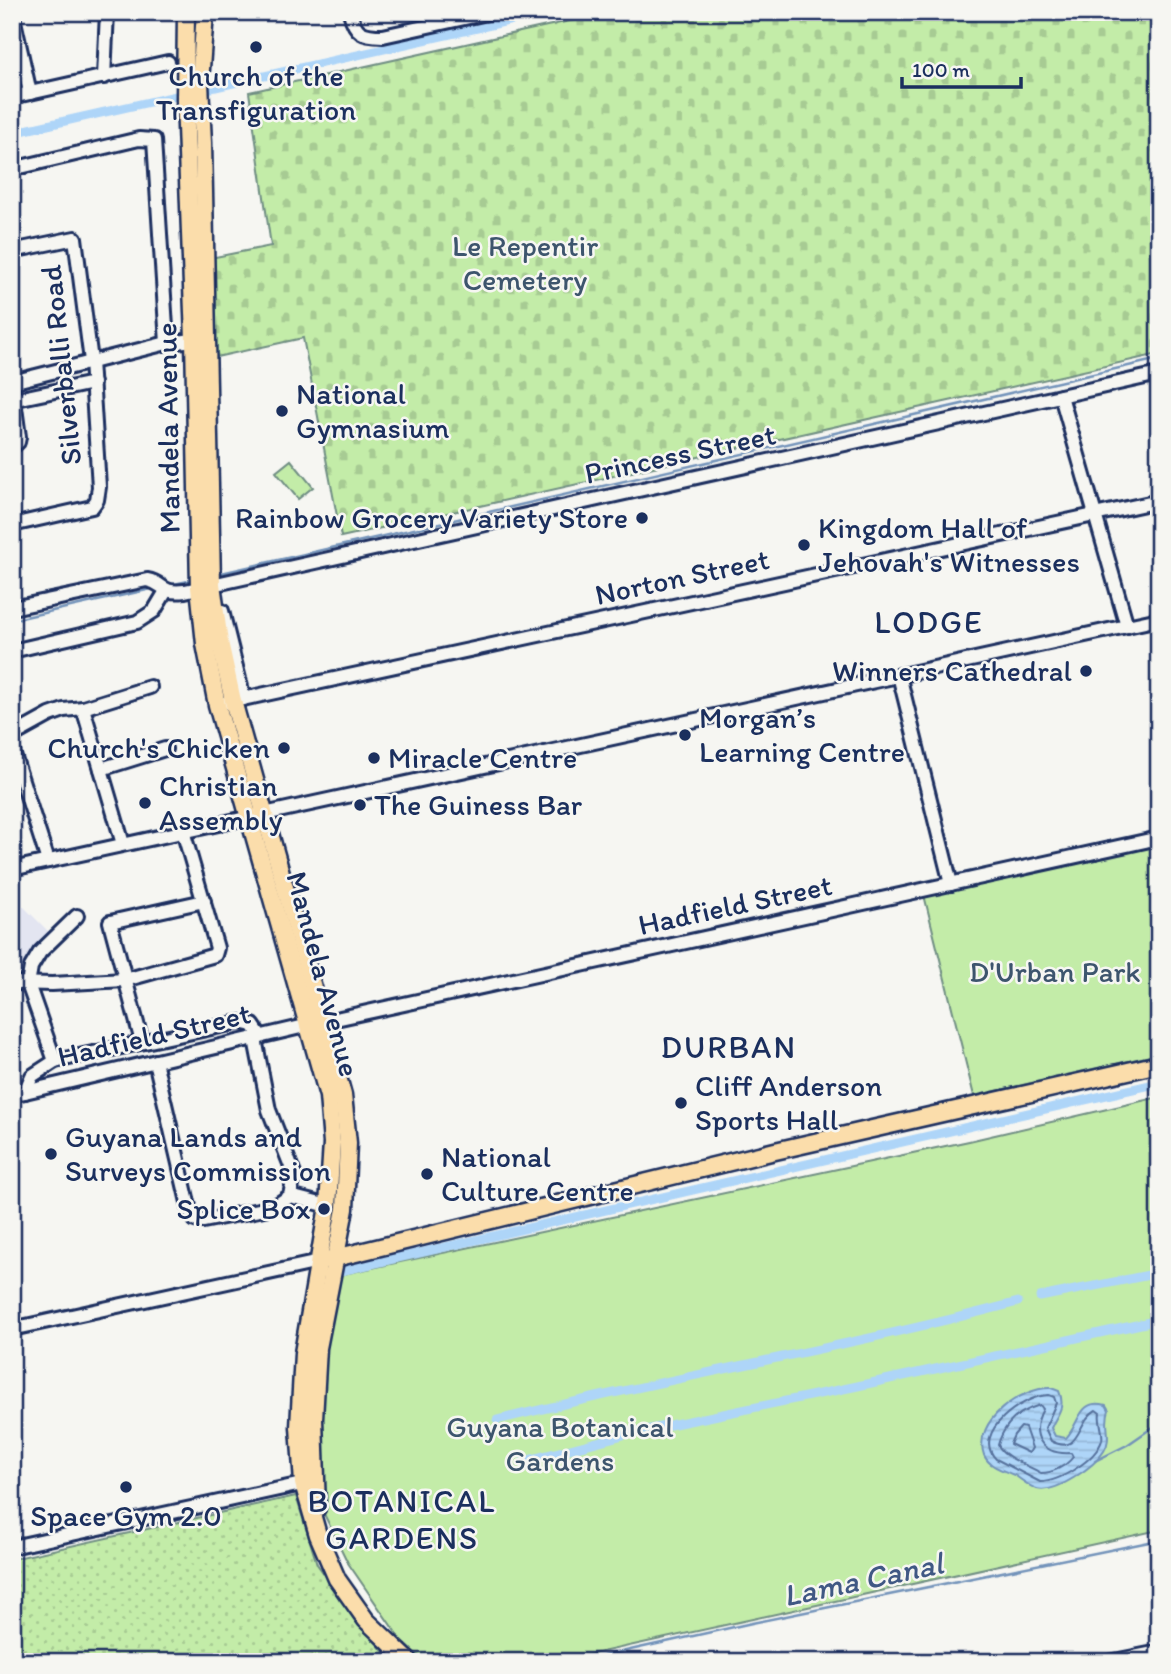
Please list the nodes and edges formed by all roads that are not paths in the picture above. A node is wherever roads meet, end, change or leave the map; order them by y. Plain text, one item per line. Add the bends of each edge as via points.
1 (12, 12) edge
2 (107, 12) edge
3 (186, 12) edge
4 (205, 12) edge
5 (351, 12) edge
6 (492, 12) edge
7 (461, 16) edge
8 (168, 62) dead end
9 (104, 77) junction
10 (193, 92) junction
11 (30, 93) junction
12 (12, 97) edge
13 (12, 169) edge
14 (12, 251) edge
15 (200, 339) junction
16 (167, 343) junction
17 (91, 361) junction
18 (1159, 374) edge
19 (12, 382) edge
20 (93, 383) junction
21 (1061, 396) junction
22 (13, 400) edge
23 (12, 447) edge
24 (1159, 501) edge
25 (1095, 515) junction
26 (12, 525) edge
27 (207, 581) junction
28 (165, 590) junction
29 (12, 608) edge
30 (1159, 619) edge
31 (1127, 626) junction
32 (12, 651) edge
33 (899, 675) junction
34 (150, 687) dead end
35 (231, 702) junction
36 (83, 708) junction
37 (12, 736) edge
38 (12, 749) edge
39 (165, 749) dead end
40 (101, 769) junction
41 (258, 815) junction
42 (183, 831) junction
43 (1159, 838) edge
44 (123, 845) junction
45 (48, 861) junction
46 (12, 869) edge
47 (951, 884) junction
48 (204, 901) junction
49 (77, 916) dead end
50 (125, 980) junction
51 (12, 984) edge
52 (28, 984) junction
53 (315, 1024) junction
54 (258, 1038) junction
55 (142, 1042) junction
56 (55, 1061) junction
57 (155, 1061) junction
58 (1159, 1064) edge
59 (18, 1094) edge
60 (290, 1196) junction
61 (328, 1206) junction
62 (327, 1260) junction
63 (12, 1329) edge
64 (309, 1482) junction
65 (13, 1545) edge
66 (1159, 1651) edge
67 (410, 1662) edge
68 (1109, 1662) edge

1 - 11 street
2 - 9 street
3 - 10 main road, Mandela Avenue
4 - 10 main road, Mandela Avenue
5 - 7 street via 357,31 365,36 383,36
6 - 7 street
8 - 9 street
9 - 11 street
10 - 15 main road, Mandela Avenue
11 - 12 street
13 - 16 street via 154,139
14 - 17 street, Silverballi Road via 75,238
15 - 16 street
15 - 27 main road, Mandela Avenue
16 - 17 street
17 - 19 street
17 - 20 street, Silverballi Road
18 - 21 street, Princess Street
20 - 22 street
20 - 26 street, Silverballi Road via 99,487 92,507
21 - 25 street
21 - 27 street, Princess Street
22 - 23 street via 19,437
24 - 25 street, Norton Street
25 - 31 street
25 - 35 street, Norton Street
27 - 28 street, Princess Street via 174,592
27 - 35 street
27 - 35 main road, Mandela Avenue via 205,644
28 - 29 street via 152,581
28 - 32 street via 154,611 137,622
30 - 31 street
31 - 33 street
33 - 41 street
33 - 47 street
34 - 36 street
35 - 41 main road, Mandela Avenue
36 - 37 street via 50,715
36 - 40 street
38 - 45 street
39 - 40 street
40 - 44 street
41 - 42 street
41 - 53 main road, Mandela Avenue
42 - 44 street
42 - 48 street
43 - 47 street, Hadfield Street
44 - 45 street
45 - 46 street
47 - 53 street, Hadfield Street
48 - 50 street via 215,955
48 - 50 street via 110,922
49 - 52 street via 40,952
50 - 52 street
50 - 55 street
51 - 52 street
52 - 56 street
53 - 54 street, Hadfield Street
53 - 61 main road, Mandela Avenue via 332,1143
53 - 62 main road, Mandela Avenue via 343,1095 348,1143 345,1209
54 - 55 street via 253,1025 240,1022
54 - 57 street, Hadfield Street
54 - 60 street via 269,1110 294,1174
55 - 56 street
56 - 59 street via 32,1076
57 - 59 street, Hadfield Street
57 - 60 street via 195,1220 274,1207
58 - 62 main road
60 - 61 street
61 - 62 main road, Mandela Avenue
62 - 63 street
62 - 64 main road, Mandela Avenue
64 - 65 street
64 - 67 main road, Mandela Avenue via 318,1535 338,1579 366,1620
66 - 68 street

